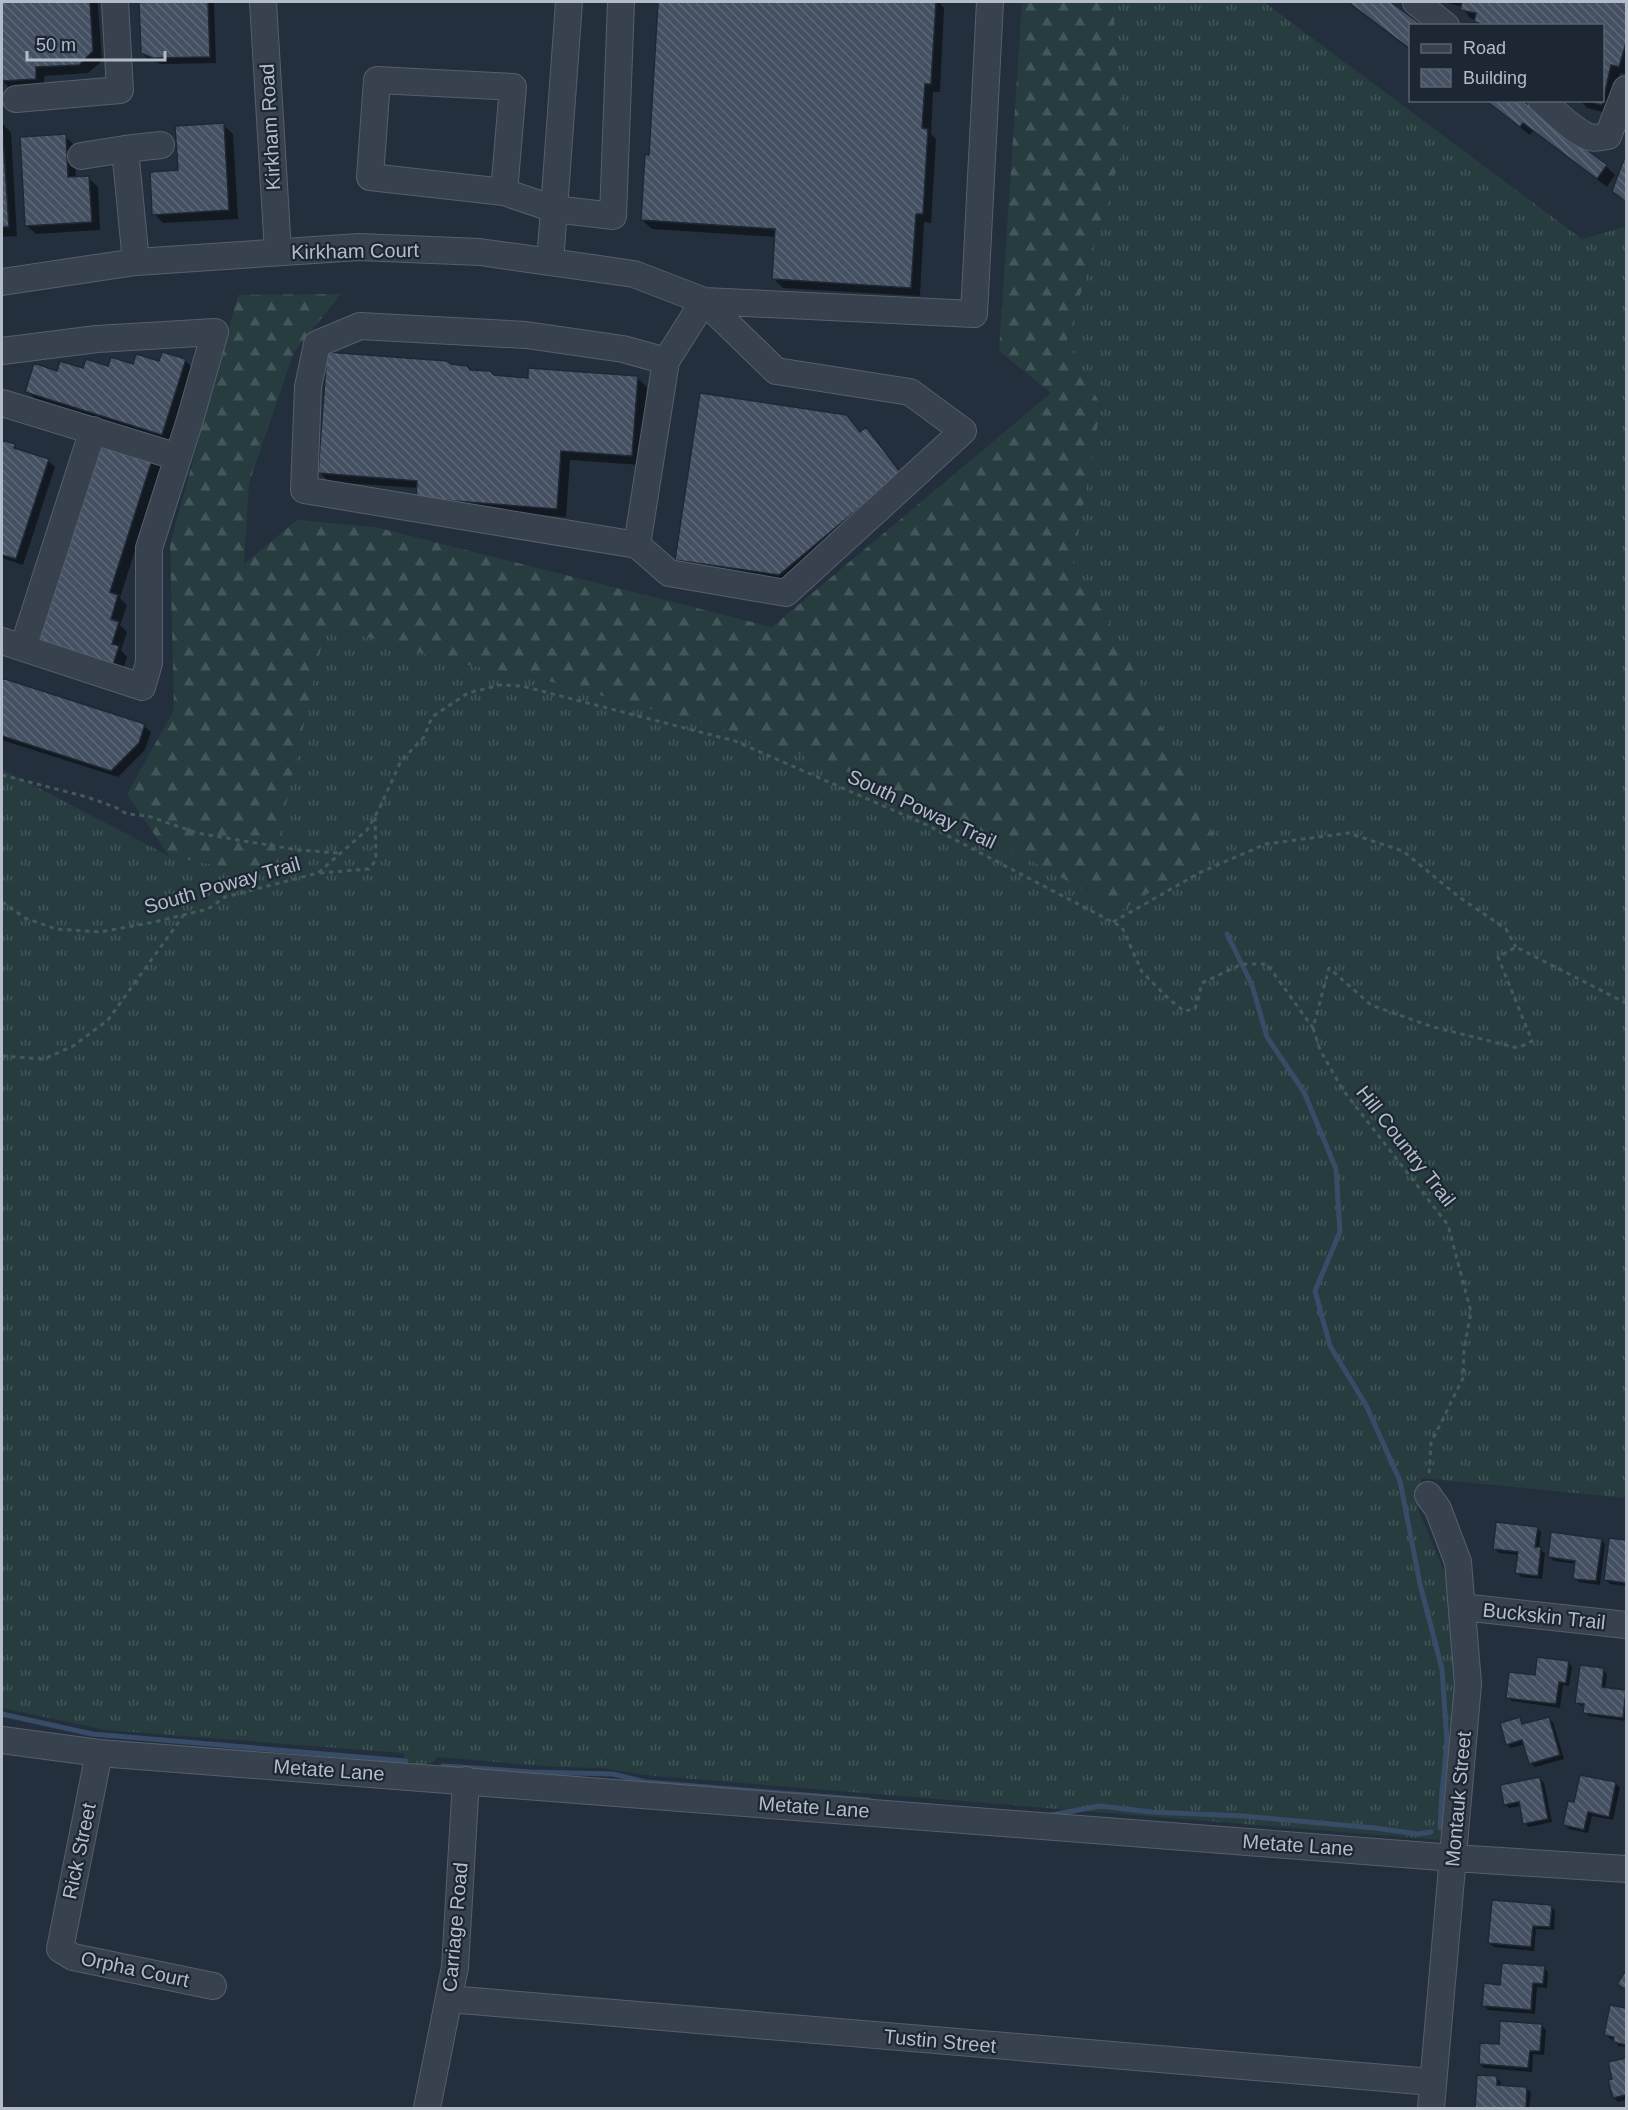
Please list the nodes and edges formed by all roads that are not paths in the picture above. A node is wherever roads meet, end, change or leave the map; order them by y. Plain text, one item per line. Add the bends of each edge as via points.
1 (115, 2) edge
2 (263, 2) edge
3 (568, 2) edge
4 (621, 2) edge
5 (990, 2) edge
6 (1416, 2) edge
7 (1444, 24) edge
8 (1626, 89) edge
9 (16, 99) dead end
10 (1543, 102) edge
11 (161, 145) dead end
12 (125, 149) junction
13 (81, 156) dead end
14 (504, 192) junction
15 (554, 209) junction
16 (278, 252) junction
17 (136, 262) junction
18 (550, 262) junction
19 (2, 282) edge
20 (704, 301) junction
21 (2, 351) edge
22 (666, 361) junction
23 (2, 403) edge
24 (93, 430) junction
25 (178, 458) junction
26 (637, 545) junction
27 (12, 645) edge
28 (1428, 1495) road end
29 (1462, 1607) junction
30 (1626, 1625) edge
31 (2, 1740) edge
32 (99, 1753) junction
33 (466, 1780) junction
34 (1454, 1858) junction
35 (1626, 1869) edge
36 (60, 1949) joint
37 (213, 1986) dead end
38 (448, 1999) junction
39 (1432, 2082) junction
40 (427, 2109) edge
41 (1431, 2109) edge

1 - 9 street via 120,90
2 - 16 street, Kirkham Road
3 - 15 street
4 - 15 street via 613,216
5 - 20 street via 974,314
6 - 7 street
8 - 10 street via 1608,136 1601,138 1590,138
11 - 12 street
12 - 13 street
12 - 17 street
14 - 14 street via 370,177 377,80 513,87
14 - 15 street
15 - 18 street
16 - 17 street, Kirkham Court
16 - 18 street, Kirkham Court via 392,248 480,252
17 - 19 street, Kirkham Court
18 - 20 street, Kirkham Court via 634,274
20 - 22 street
20 - 26 street via 776,371 910,392 963,431 786,593 669,573
21 - 25 street via 97,339 215,332
22 - 26 street
22 - 26 street via 623,349 526,335 360,326 317,344 308,387 303,490
23 - 24 street
24 - 25 street
24 - 27 street
25 - 27 street via 149,548 149,663 142,687
28 - 29 street, Montauk Street via 1438,1509 1458,1562
29 - 30 street, Buckskin Trail
29 - 34 street, Montauk Street via 1468,1684
31 - 32 street, Metate Lane
32 - 33 street, Metate Lane
32 - 36 street, Rick Street
33 - 34 street, Metate Lane
33 - 38 street, Carriage Road via 455,1967
34 - 35 street, Metate Lane
34 - 39 street, Montauk Street
36 - 37 street, Orpha Court via 73,1957
38 - 39 street, Tustin Street
38 - 40 street, Carriage Road
39 - 41 street, Montauk Street

